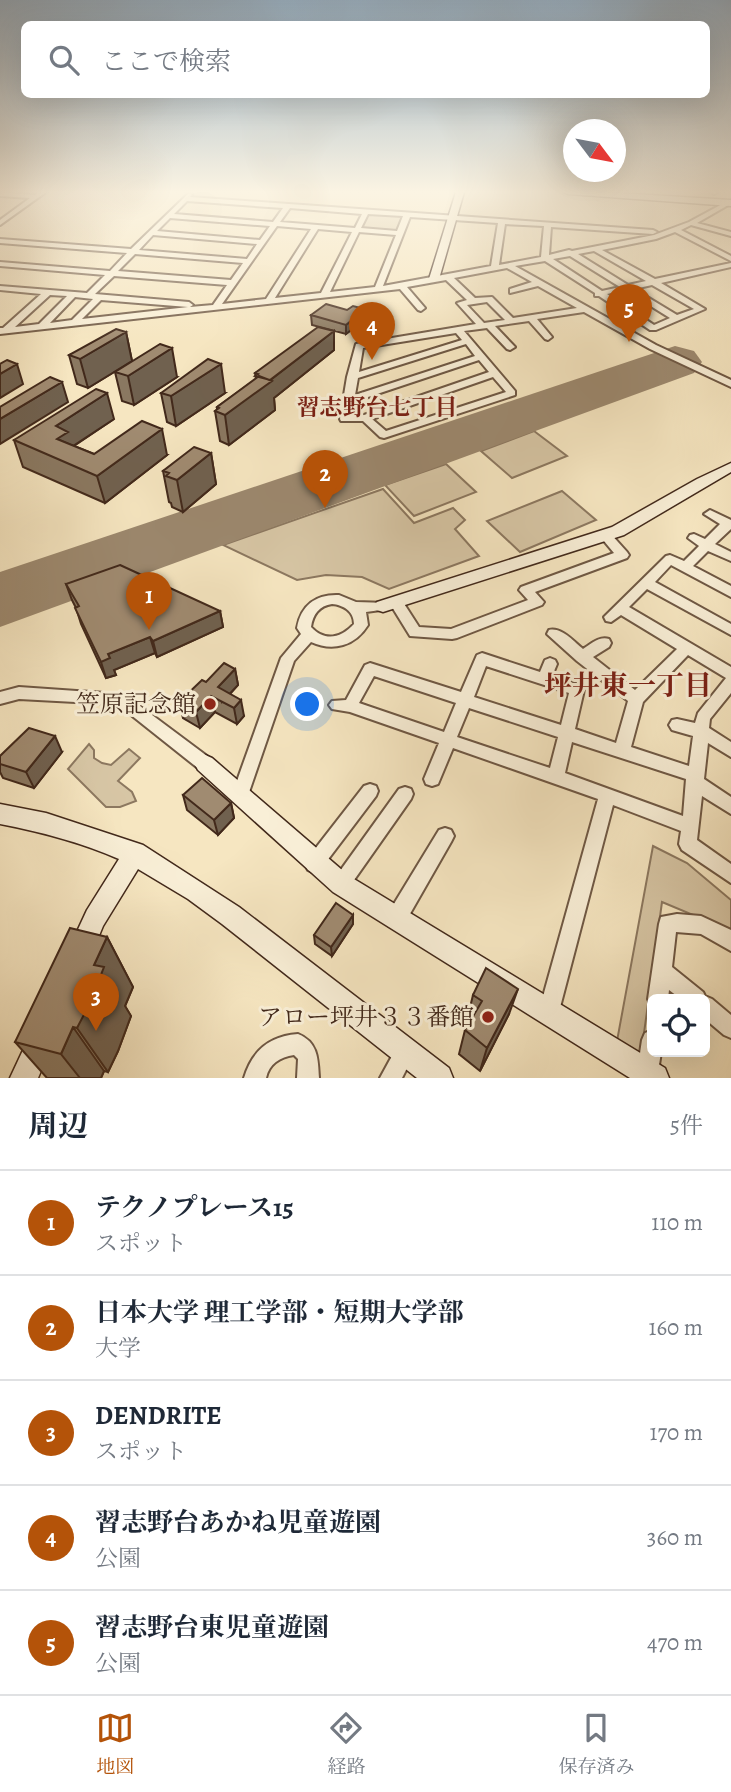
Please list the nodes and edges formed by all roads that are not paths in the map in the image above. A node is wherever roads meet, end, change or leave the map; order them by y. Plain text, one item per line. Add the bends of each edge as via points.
1 (14, 242) edge
2 (142, 242) edge
3 (262, 242) edge
4 (306, 242) edge
5 (351, 242) edge
6 (396, 242) edge
7 (445, 242) edge
8 (499, 242) edge
9 (546, 242) edge
10 (622, 242) edge
11 (695, 242) edge
12 (22, 243) junction
13 (594, 248) junction
14 (133, 252) junction
15 (569, 252) junction
16 (545, 257) junction
17 (731, 259) edge
18 (249, 261) junction
19 (0, 262) edge
20 (507, 265) junction
21 (731, 265) edge
22 (495, 268) junction
23 (111, 273) junction
24 (448, 277) junction
25 (434, 279) junction
26 (652, 281) junction
27 (233, 283) junction
28 (538, 283) junction
29 (402, 286) junction
30 (625, 287) junction
31 (0, 288) edge
32 (378, 289) junction
33 (513, 290) dead end
34 (47, 293) junction
35 (598, 294) junction
36 (73, 295) junction
37 (324, 295) junction
38 (89, 296) junction
39 (99, 297) junction
40 (473, 301) junction
41 (268, 302) junction
42 (433, 306) dead end
43 (215, 308) junction
44 (419, 309) joint
45 (585, 309) junction
46 (531, 318) junction
47 (677, 319) junction
48 (511, 321) junction
49 (73, 324) junction
50 (485, 325) junction
51 (41, 327) junction
52 (653, 328) junction
53 (458, 330) junction
54 (3, 331) edge
55 (635, 335) dead end
56 (548, 337) dead end
57 (467, 341) junction
58 (510, 347) dead end
59 (480, 356) junction
60 (495, 373) junction
61 (352, 377) junction
62 (731, 384) edge
63 (348, 400) junction
64 (365, 418) junction
65 (731, 467) edge
66 (710, 514) dead end
67 (730, 524) edge
68 (605, 535) junction
69 (694, 538) dead end
70 (707, 545) junction
71 (731, 557) edge
72 (685, 567) junction
73 (646, 583) junction
74 (731, 592) edge
75 (390, 604) junction
76 (357, 612) junction
77 (731, 630) edge
78 (554, 634) dead end
79 (309, 635) junction
80 (604, 643) dead end
81 (687, 648) junction
82 (582, 657) junction
83 (731, 674) edge
84 (731, 682) edge
85 (0, 698) edge
86 (464, 699) junction
87 (636, 699) junction
88 (677, 725) dead end
89 (701, 731) junction
90 (567, 732) junction
91 (448, 738) junction
92 (622, 750) junction
93 (731, 750) edge
94 (205, 764) joint
95 (556, 776) junction
96 (694, 778) junction
97 (432, 779) dead end
98 (370, 791) dead end
99 (405, 794) dead end
100 (607, 794) junction
101 (240, 795) junction
102 (731, 806) edge
103 (0, 814) edge
104 (688, 826) junction
105 (445, 836) dead end
106 (135, 853) junction
107 (314, 864) junction
108 (731, 874) edge
109 (341, 884) junction
110 (396, 919) junction
111 (731, 942) edge
112 (661, 971) junction
113 (70, 973) edge
114 (658, 994) edge
115 (690, 994) edge
116 (710, 1010) edge
117 (548, 1011) junction
118 (48, 1023) edge
119 (731, 1028) edge
120 (652, 1057) edge
121 (420, 1068) edge
122 (652, 1075) edge
123 (24, 1078) edge
124 (255, 1078) edge
125 (308, 1078) edge
126 (391, 1078) edge

1 - 12 street
2 - 14 street
3 - 18 street
4 - 41 street
5 - 37 street
6 - 32 street
7 - 25 street
8 - 22 street
9 - 16 street
10 - 13 street
11 - 17 street
12 - 14 street
12 - 19 street
13 - 15 street
13 - 26 street
14 - 18 street
14 - 23 street
15 - 16 street
15 - 30 street
16 - 20 street
16 - 35 street
18 - 27 street
19 - 23 street
20 - 22 street
20 - 28 street
21 - 26 street
22 - 24 street
23 - 27 street
23 - 38 street
24 - 25 street
24 - 40 street
25 - 29 street
26 - 30 street
26 - 47 street via 701,309
27 - 43 street
28 - 33 street
28 - 45 street
29 - 32 street
29 - 44 street
30 - 35 street
30 - 47 street
31 - 34 street
32 - 37 street
34 - 36 street
34 - 54 street
35 - 52 street
36 - 38 street
36 - 51 street
37 - 41 street
38 - 39 street
39 - 43 street
39 - 49 street
40 - 48 street via 489,299
40 - 50 street via 461,303
41 - 43 street
42 - 44 street
43 - 49 street
45 - 46 street
45 - 62 street
46 - 48 street
46 - 56 street
47 - 52 street
48 - 50 street
49 - 51 street
50 - 53 street
50 - 58 street
51 - 54 street
52 - 55 street
53 - 57 street
53 - 61 street via 359,346
57 - 59 street
57 - 61 street
59 - 60 street
59 - 63 street
60 - 64 street
60 - 64 street via 512,393 384,435
61 - 63 street
63 - 64 street via 345,419
65 - 68 street via 645,520
66 - 67 street
67 - 70 street
68 - 75 street
68 - 75 street via 623,555 526,590 537,602 452,635 415,632
69 - 70 street
70 - 71 street
70 - 72 street
72 - 73 street via 670,559
72 - 74 street
73 - 77 street
73 - 81 street via 616,613
75 - 76 street
76 - 79 street via 361,625 340,642 324,642
76 - 79 street via 340,600 318,603 304,620
78 - 82 street
79 - 101 street via 288,658
80 - 82 street
81 - 83 street
81 - 87 street
82 - 87 street
84 - 89 street via 703,716
85 - 94 street via 19,693 115,698
86 - 90 street
86 - 90 street via 482,659 547,672 577,690
86 - 91 street
86 - 91 street via 370,669 343,705
87 - 92 street
88 - 89 street
89 - 93 street
89 - 96 street
90 - 92 street
90 - 95 street
91 - 95 street
91 - 97 street
92 - 96 street
94 - 101 street
95 - 100 street
96 - 102 street
96 - 104 street
98 - 107 street
99 - 109 street
100 - 104 street
100 - 117 street
101 - 107 street
103 - 106 street via 75,830
104 - 108 street via 688,844
105 - 110 street
106 - 113 street via 95,918
106 - 121 street via 217,903
107 - 109 street
109 - 110 street
110 - 117 street
111 - 112 street via 718,931 689,920 668,924
112 - 114 street
112 - 115 street
116 - 119 street
117 - 122 street
118 - 123 street
120 - 122 street
121 - 126 street
124 - 125 street via 269,1052 284,1044 298,1044 308,1055

